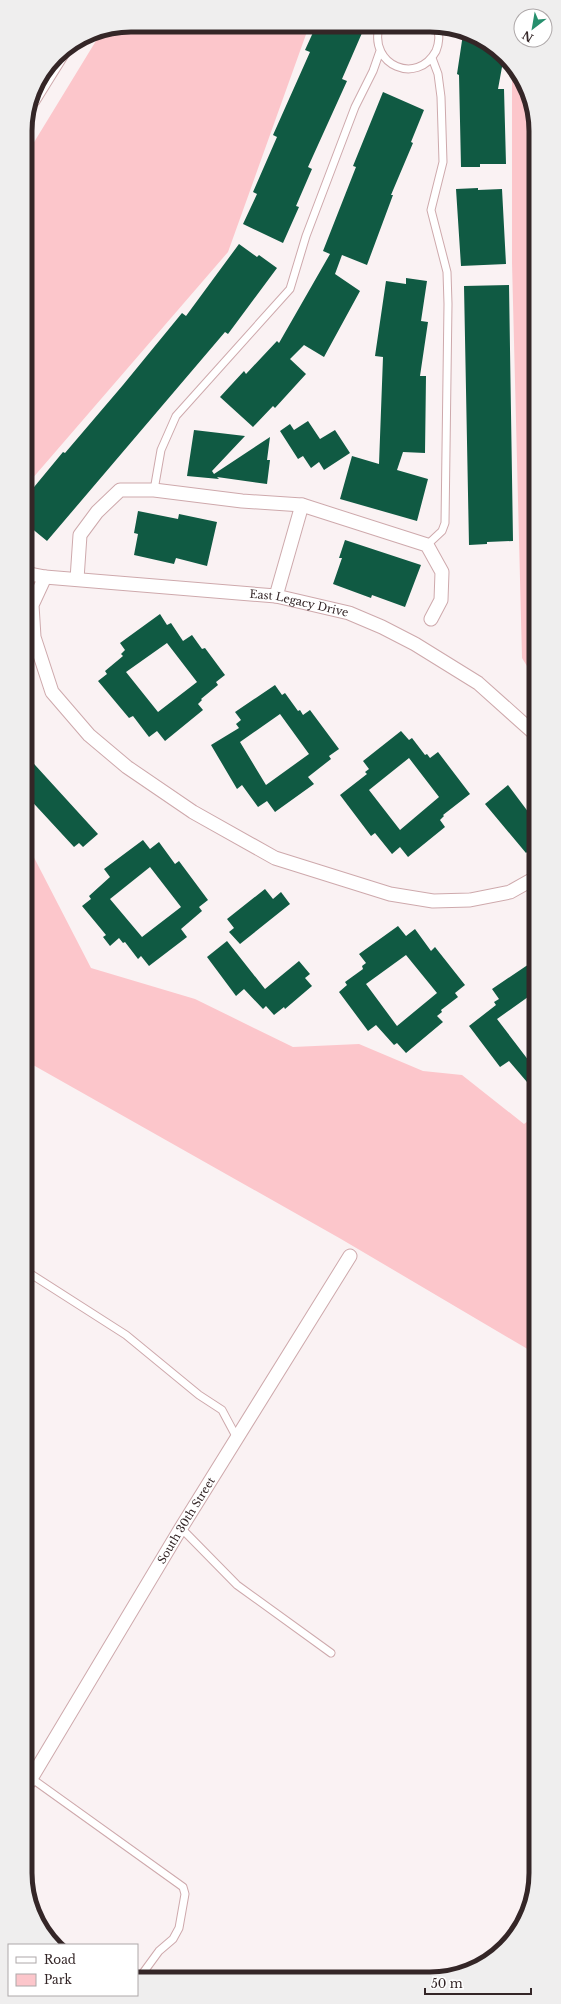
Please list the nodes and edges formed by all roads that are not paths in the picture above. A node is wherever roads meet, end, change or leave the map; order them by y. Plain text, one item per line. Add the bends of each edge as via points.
1 (378, 32) edge
2 (439, 33) edge
3 (380, 52) junction
4 (432, 58) junction
5 (154, 490) junction
6 (302, 505) junction
7 (427, 545) junction
8 (32, 574) edge
9 (45, 577) junction
10 (78, 579) junction
11 (276, 596) junction
12 (32, 605) edge
13 (32, 605) edge
14 (431, 619) dead end
15 (529, 729) edge
16 (529, 881) edge
17 (350, 1256) dead end
18 (32, 1275) edge
19 (238, 1438) junction
20 (181, 1528) junction
21 (331, 1653) dead end
22 (32, 1776) edge
23 (32, 1786) edge
24 (144, 1972) edge

1 - 3 lane
2 - 4 lane via 439,45
3 - 4 lane via 390,63 404,69 419,67
3 - 5 lane via 355,107 306,236 290,289 176,416 161,450
4 - 7 lane via 438,74 441,97 443,162 430,210 447,272 448,320 445,523 442,531
5 - 6 street
5 - 10 street via 120,490 97,512 80,535
6 - 7 street
6 - 11 street
7 - 14 street via 442,572 441,600
8 - 9 street, East Legacy Drive
9 - 10 street, East Legacy Drive
9 - 12 street
10 - 11 street, East Legacy Drive
11 - 15 street, East Legacy Drive via 349,613 415,644 478,683
13 - 16 street via 34,637 52,692 89,735 127,767 193,812 275,858 390,894 433,901 470,900 510,892
17 - 19 street, South 30th Street
18 - 19 lane via 126,1335 199,1395 222,1410
19 - 20 street, South 30th Street
20 - 21 lane via 237,1585
20 - 22 street, South 30th Street
23 - 24 lane via 183,1887 185,1894 179,1928 173,1939 159,1951

